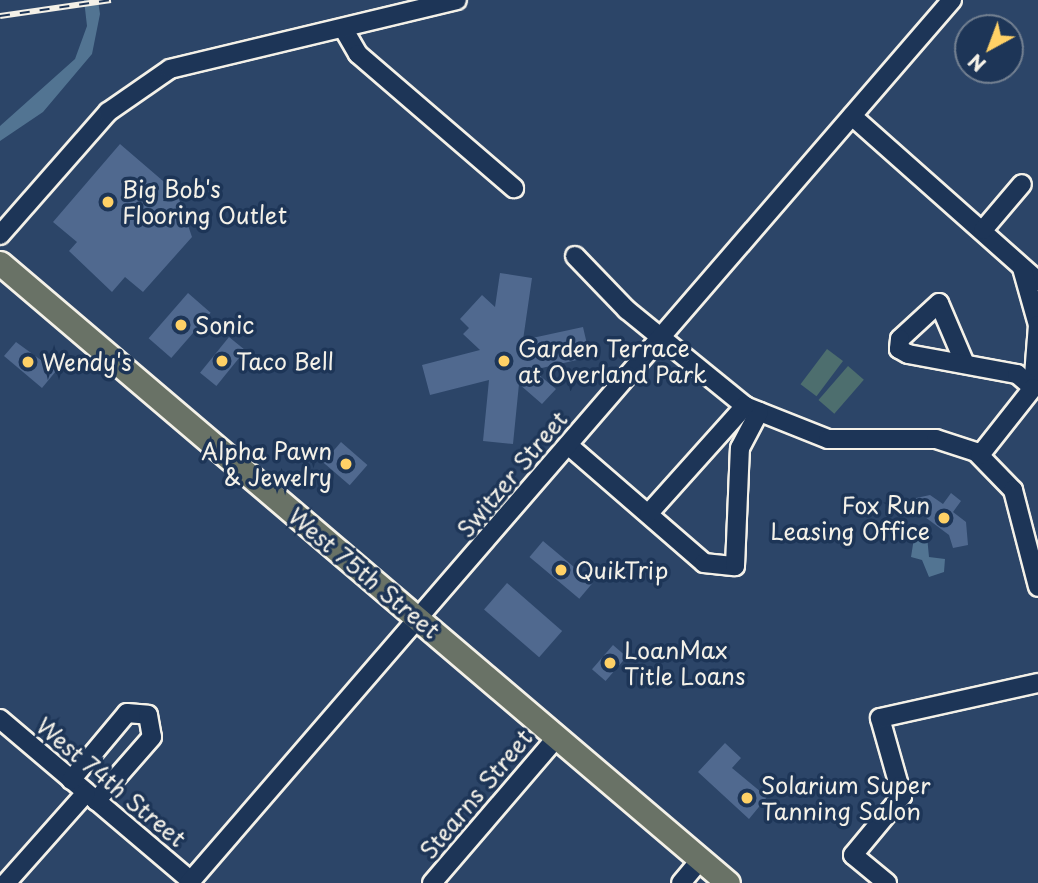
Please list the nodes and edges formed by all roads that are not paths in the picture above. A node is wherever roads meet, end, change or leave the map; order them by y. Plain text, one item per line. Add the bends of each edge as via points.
1 (457, 0) edge
2 (952, 0) edge
3 (342, 28) junction
4 (852, 116) junction
5 (1022, 184) dead end
6 (514, 188) dead end
7 (982, 230) junction
8 (0, 235) edge
9 (575, 256) dead end
10 (0, 263) edge
11 (1022, 267) junction
12 (1038, 281) edge
13 (662, 337) junction
14 (965, 364) dead end
15 (1035, 387) edge
16 (752, 409) junction
17 (568, 445) junction
18 (981, 455) junction
19 (649, 513) junction
20 (1034, 556) edge
21 (1038, 587) edge
22 (419, 620) junction
23 (1038, 683) edge
24 (0, 719) edge
25 (556, 737) junction
26 (71, 780) junction
27 (91, 797) junction
28 (701, 860) junction
29 (190, 882) edge
30 (6, 883) edge
31 (432, 883) edge
32 (681, 883) edge
33 (728, 883) edge
34 (887, 883) edge

1 - 3 street
2 - 4 street, Switzer Street
3 - 6 street via 358,54
3 - 8 street via 194,61 147,80 108,112
4 - 7 street
4 - 13 street, Switzer Street
5 - 7 street
7 - 11 street
9 - 13 street
10 - 22 main road, West 75th Street
11 - 12 street
11 - 15 street via 1038,325
13 - 16 street
13 - 17 street, Switzer Street
14 - 15 street via 1017,374
15 - 18 street
16 - 18 street via 828,439 936,439
16 - 19 street
16 - 19 street via 740,448 735,566 704,563
17 - 19 street
17 - 22 street, Switzer Street
18 - 20 street via 1013,490
20 - 21 street
22 - 25 main road, West 75th Street
22 - 29 street, Switzer Street
23 - 34 street via 880,718 902,796 853,855
24 - 26 street, West 74th Street
25 - 28 main road, West 75th Street
25 - 31 street, Stearns Street
26 - 27 street, West 74th Street
26 - 27 street via 127,713 148,715 152,737
27 - 29 street, West 74th Street
27 - 30 street
28 - 32 street
28 - 33 main road, West 75th Street

